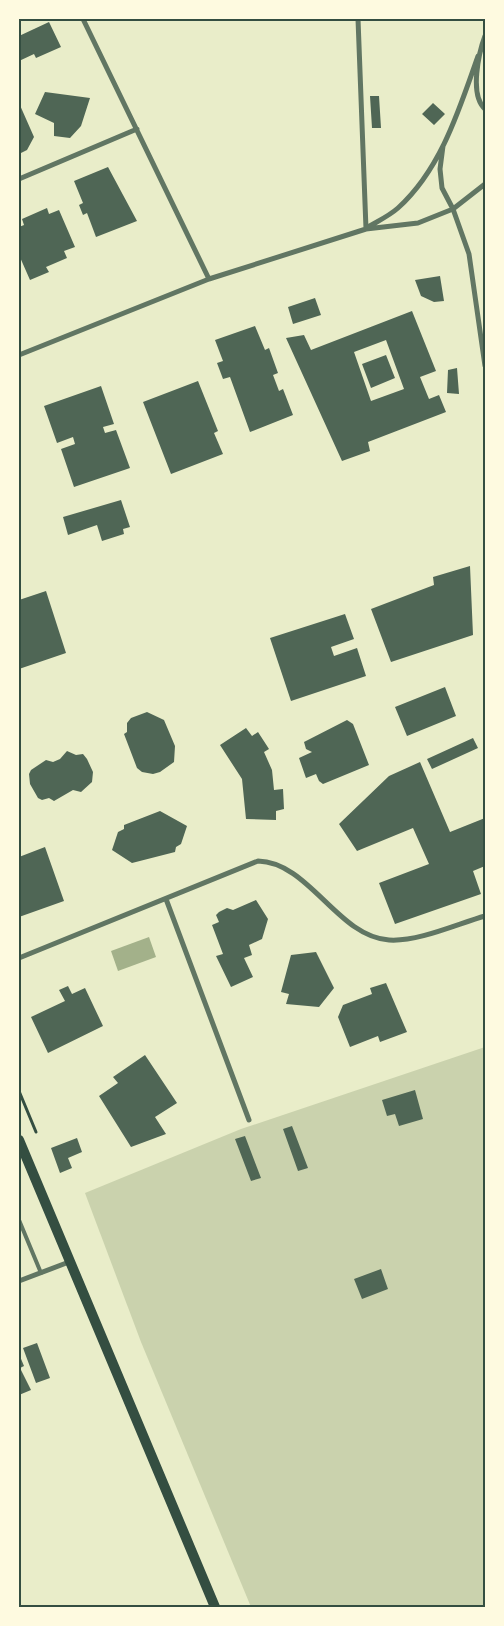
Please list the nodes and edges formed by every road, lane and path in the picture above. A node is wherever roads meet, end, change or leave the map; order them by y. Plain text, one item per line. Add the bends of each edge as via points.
1 (83, 19) edge
2 (358, 19) edge
3 (485, 36) edge
4 (478, 56) junction
5 (485, 109) edge
6 (137, 129) junction
7 (443, 146) junction
8 (19, 179) edge
9 (485, 184) edge
10 (453, 209) junction
11 (366, 228) junction
12 (209, 280) junction
13 (19, 355) edge
14 (485, 366) edge
15 (166, 900) junction
16 (485, 916) edge
17 (19, 958) edge
18 (249, 1120) dead end
19 (19, 1140) edge
20 (19, 1220) edge
21 (69, 1262) junction
22 (40, 1273) junction
23 (19, 1281) edge
24 (215, 1607) edge

1 - 6 street
2 - 11 street
3 - 4 street
4 - 5 street via 477,85
4 - 7 street via 458,115
6 - 8 street
6 - 12 street
7 - 10 street via 442,188
7 - 11 street via 423,181 397,209
9 - 10 street
10 - 11 street via 418,223
10 - 14 street via 469,254
11 - 12 street
12 - 13 street
15 - 16 street via 258,861 268,862 297,877 354,925 378,939 407,940
15 - 17 street
15 - 18 street
19 - 21 main road
20 - 22 lane
21 - 22 street
21 - 24 main road
22 - 23 street

